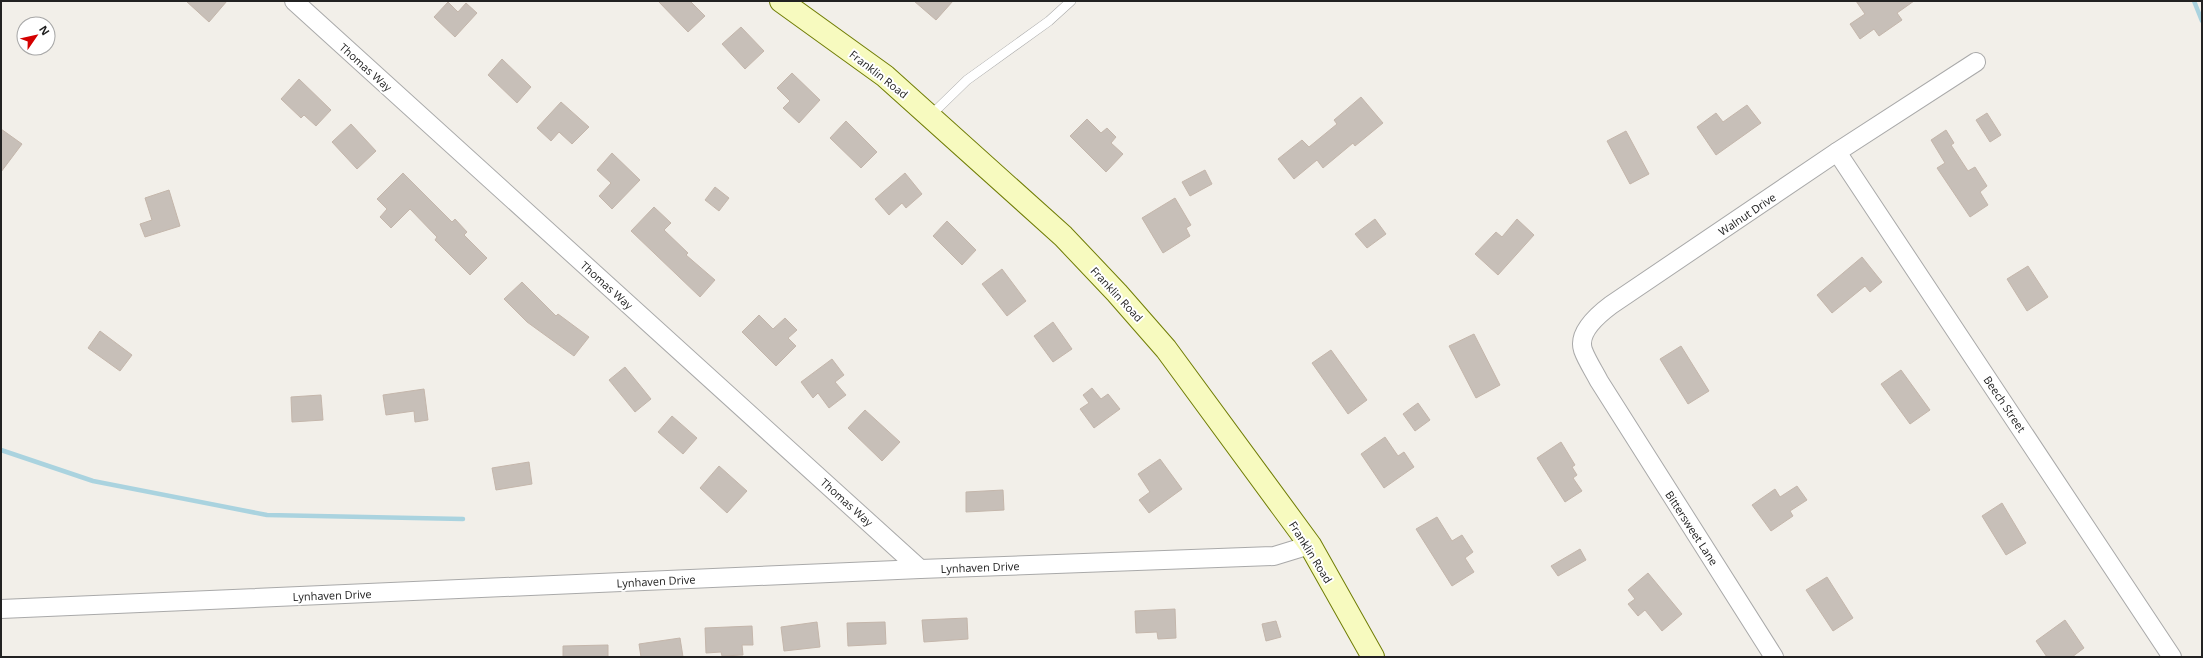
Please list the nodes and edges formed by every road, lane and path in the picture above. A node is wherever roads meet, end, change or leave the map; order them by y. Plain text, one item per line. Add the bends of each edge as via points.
1 (294, 1) edge
2 (781, 1) edge
3 (1071, 1) edge
4 (1976, 62) dead end
5 (930, 116) junction
6 (1837, 152) junction
7 (1610, 399) joint
8 (1310, 545) junction
9 (920, 569) junction
10 (1, 609) edge
11 (1373, 657) edge
12 (1774, 657) edge
13 (2172, 657) edge

1 - 9 street, Thomas Way
2 - 5 main road, Franklin Road via 885,76
3 - 5 lane via 1050,21 967,80
4 - 6 street, Walnut Drive
5 - 8 main road, Franklin Road via 1063,236 1166,348
6 - 7 street, Walnut Drive via 1594,318 1586,333 1583,348
6 - 13 street, Beech Street
7 - 12 street, Bittersweet Lane
8 - 9 street, Lynhaven Drive via 1274,556
8 - 11 main road, Franklin Road
9 - 10 street, Lynhaven Drive

